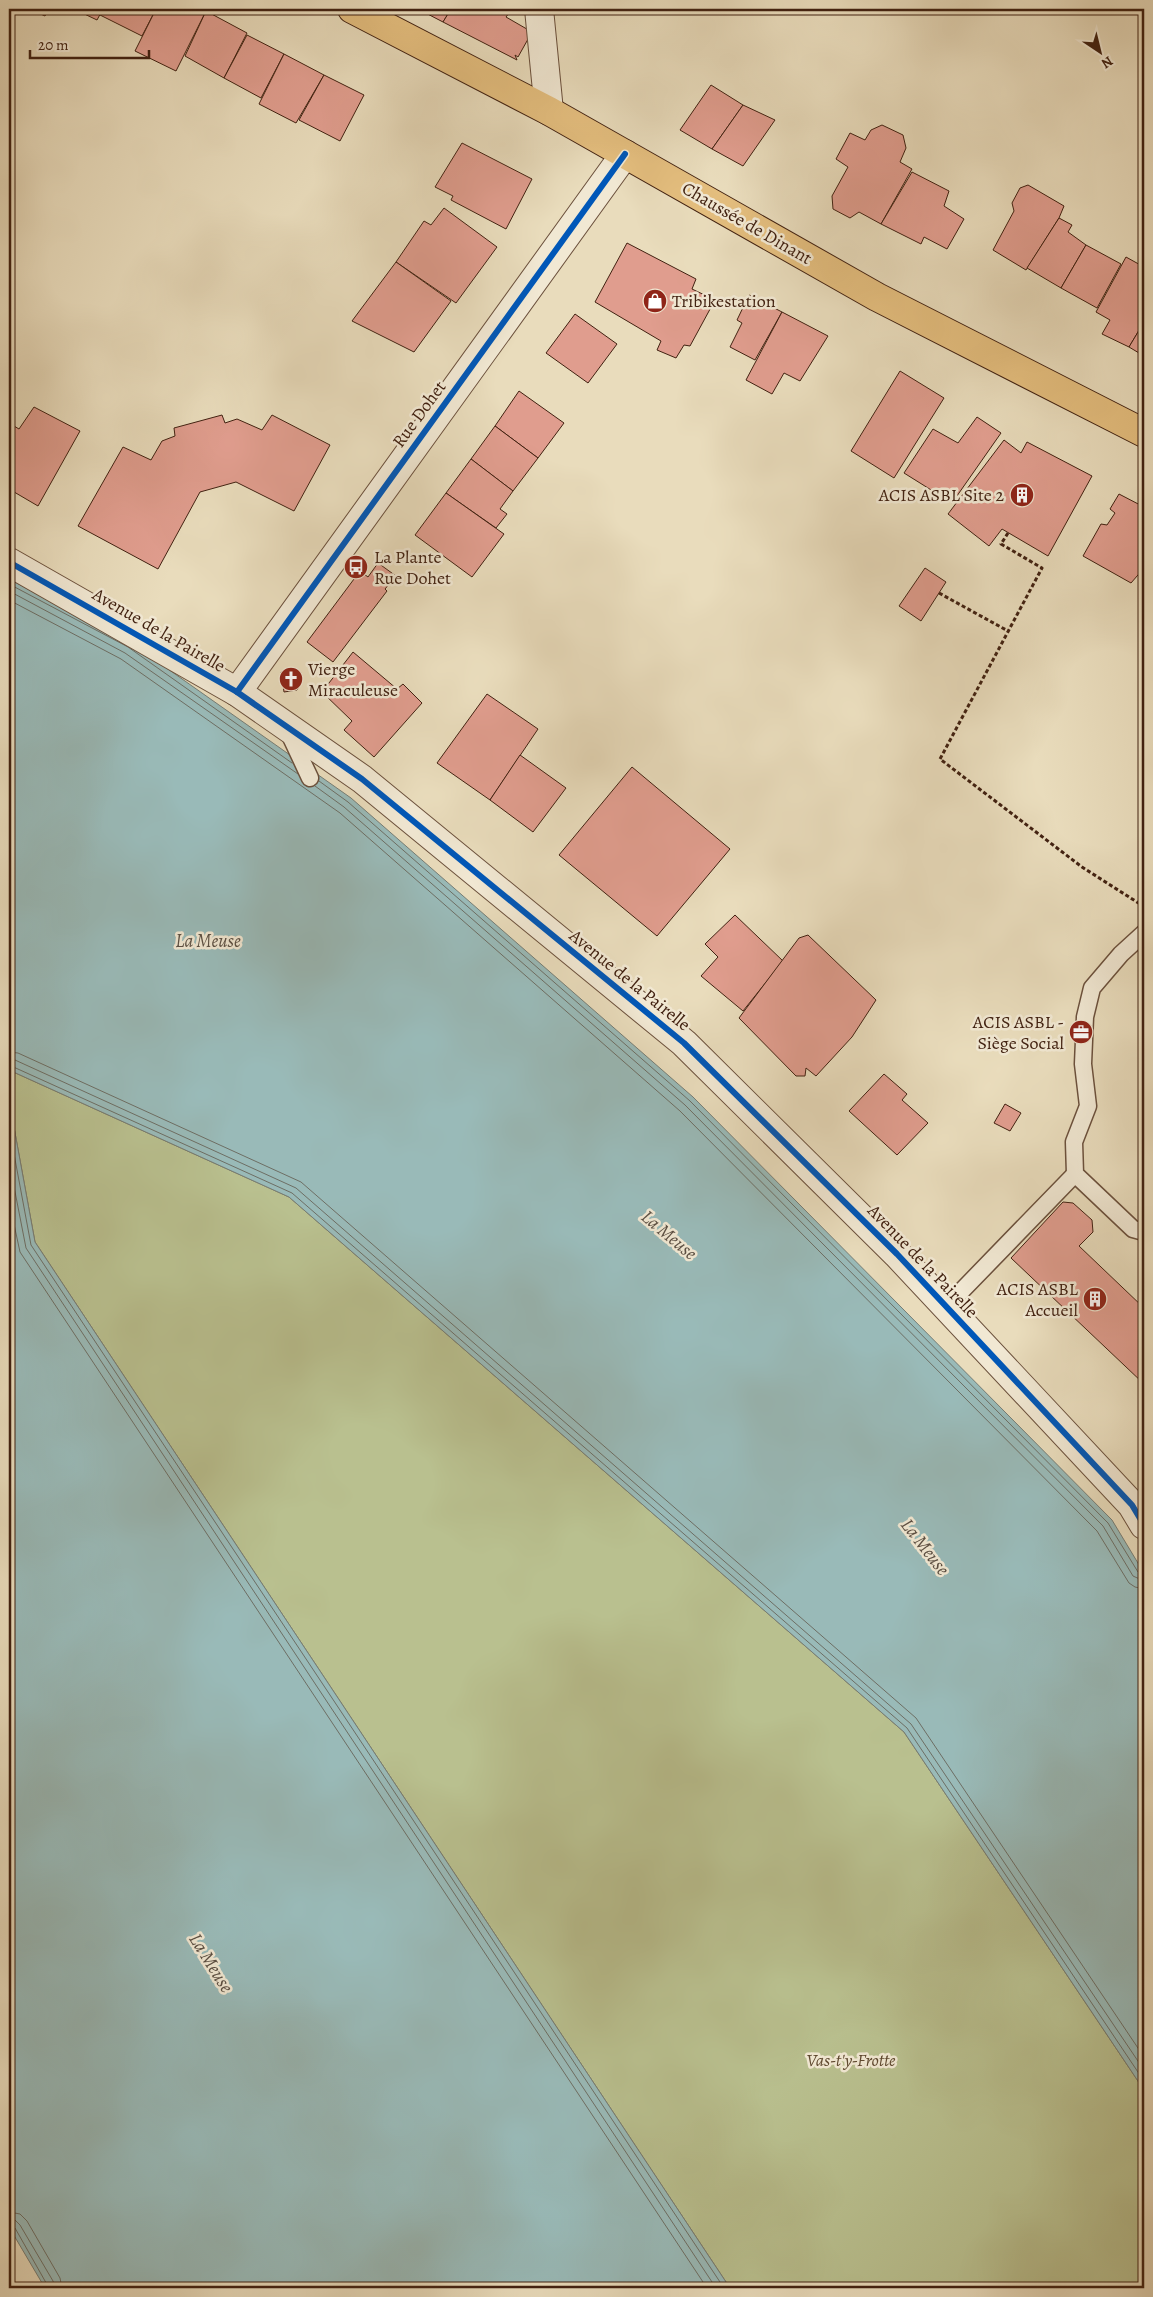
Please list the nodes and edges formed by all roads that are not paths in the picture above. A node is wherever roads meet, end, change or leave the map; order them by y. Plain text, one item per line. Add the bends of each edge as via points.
1 (352, 9) edge
2 (538, 9) edge
3 (549, 111) junction
4 (626, 154) junction
5 (1144, 433) edge
6 (9, 562) edge
7 (237, 692) junction
8 (284, 725) junction
9 (310, 778) dead end
10 (1144, 933) edge
11 (1075, 1174) junction
12 (1144, 1232) edge
13 (946, 1307) junction
14 (1144, 1525) edge

1 - 3 main road, Chaussée de Dinant
2 - 3 street
3 - 4 main road, Chaussée de Dinant
4 - 5 main road, Chaussée de Dinant via 877,297
4 - 7 street, Rue Dohet
6 - 7 street, Avenue de la Pairelle
7 - 8 street, Avenue de la Pairelle
8 - 9 lane
8 - 13 street, Avenue de la Pairelle via 362,779 684,1043 897,1254
10 - 11 lane via 1092,988 1085,1026 1088,1106 1074,1142
11 - 12 lane via 1133,1229
11 - 13 lane
13 - 14 street, Avenue de la Pairelle via 1132,1505

